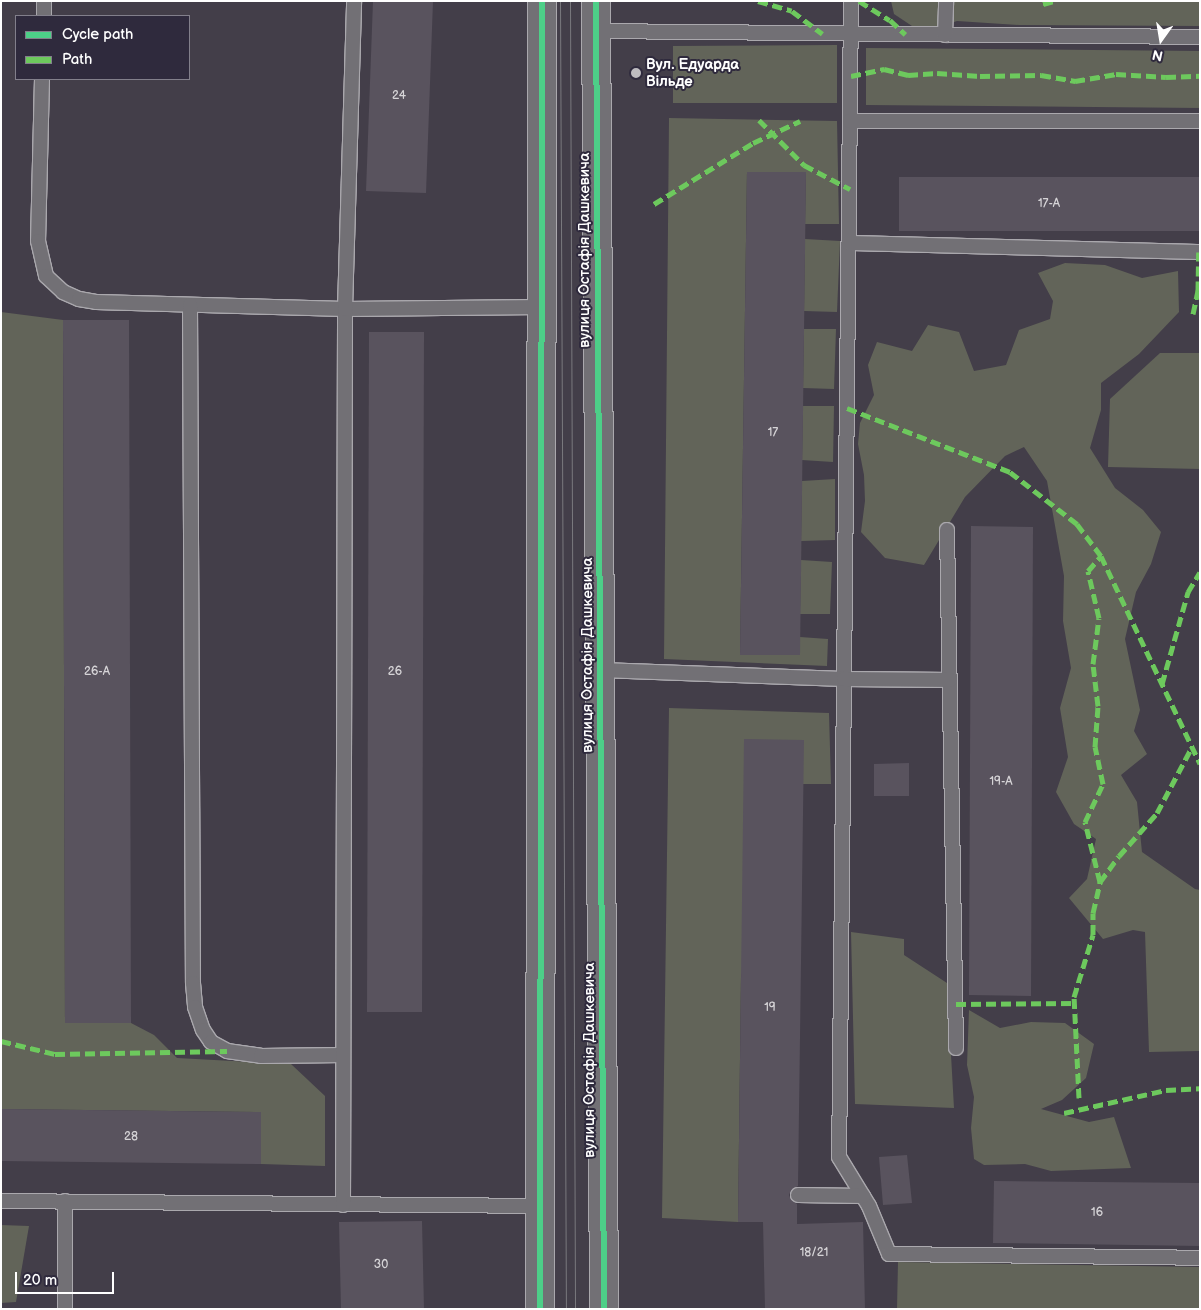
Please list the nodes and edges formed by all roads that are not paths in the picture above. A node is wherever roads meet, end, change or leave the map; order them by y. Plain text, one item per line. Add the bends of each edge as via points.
1 (44, 1) edge
2 (354, 1) edge
3 (542, 1) edge
4 (596, 1) edge
5 (851, 1) edge
6 (946, 1) edge
7 (44, 15) edge
8 (596, 30) junction
9 (851, 34) junction
10 (945, 35) junction
11 (1200, 37) edge
12 (42, 80) edge
13 (1200, 121) edge
14 (850, 122) junction
15 (849, 243) junction
16 (1200, 252) edge
17 (190, 305) junction
18 (541, 307) junction
19 (345, 309) junction
20 (947, 530) dead end
21 (601, 670) junction
22 (844, 679) junction
23 (950, 680) junction
24 (956, 1048) dead end
25 (343, 1055) junction
26 (798, 1195) dead end
27 (863, 1196) junction
28 (1, 1201) edge
29 (65, 1201) junction
30 (343, 1205) junction
31 (541, 1206) junction
32 (1200, 1258) edge
33 (65, 1309) edge
34 (540, 1309) edge
35 (604, 1309) edge

1 - 7 lane
2 - 19 lane
3 - 18 street
4 - 8 street, вулиця Остафія Дашкевича
5 - 9 lane
6 - 10 lane
8 - 9 lane
8 - 21 street, вулиця Остафія Дашкевича
9 - 10 lane
9 - 14 lane
10 - 11 lane
12 - 17 lane via 38,241 46,276 55,286 79,299
13 - 14 lane
14 - 15 lane
15 - 16 lane
15 - 22 lane
17 - 19 lane
17 - 25 lane via 195,1007 211,1042 227,1051 261,1056
18 - 19 lane
18 - 31 street
19 - 25 lane
20 - 23 lane
21 - 22 lane
21 - 35 street, вулиця Остафія Дашкевича
22 - 23 lane
22 - 27 lane via 839,1157
23 - 24 lane
25 - 30 lane
26 - 27 lane
27 - 32 lane via 889,1254
28 - 29 lane
29 - 30 lane
29 - 33 lane
30 - 31 lane
31 - 34 street

